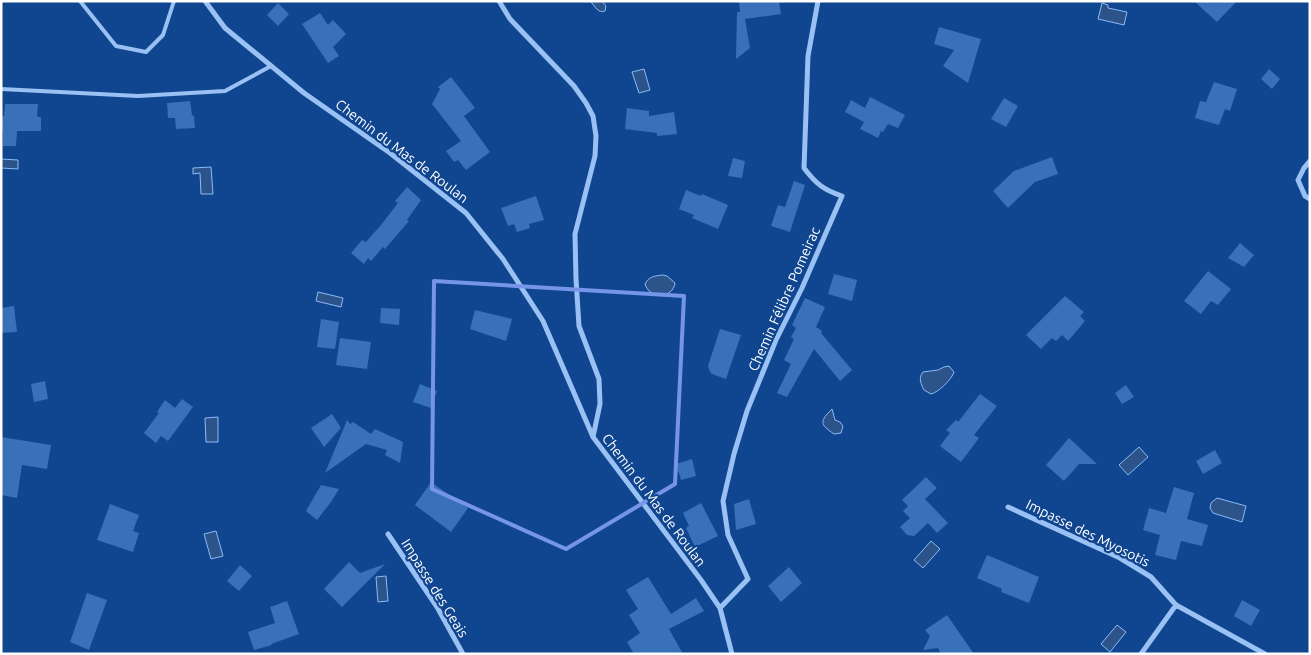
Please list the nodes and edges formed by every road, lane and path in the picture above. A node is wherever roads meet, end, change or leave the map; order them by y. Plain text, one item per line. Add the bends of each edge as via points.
1 (80, 1) edge
2 (174, 1) edge
3 (205, 1) edge
4 (499, 1) edge
5 (818, 1) edge
6 (271, 66) junction
7 (1, 90) edge
8 (1310, 161) edge
9 (1310, 199) edge
10 (593, 437) junction
11 (1008, 507) dead end
12 (388, 534) dead end
13 (1176, 605) junction
14 (720, 608) junction
15 (463, 654) edge
16 (732, 654) edge
17 (1141, 654) edge
18 (1265, 654) edge

1 - 2 lane via 116,46 146,52 163,35
3 - 6 street, Chemin du Mas de Roulan via 225,28
4 - 10 street via 510,19 574,86 593,116 596,156 576,234 576,279 579,326 599,379 600,404
5 - 14 street, Chemin Félibre Pomeirac via 808,56 804,168 814,181 842,196 747,411 723,501 728,535 748,579
6 - 7 lane via 224,91 138,96
6 - 10 street, Chemin du Mas de Roulan via 466,213 503,259 543,321
8 - 9 street via 1298,180 1305,196
10 - 14 street, Chemin du Mas de Roulan
11 - 13 street, Impasse des Myosotis via 1120,558 1151,577
12 - 15 street, Impasse des Geais via 437,607
13 - 17 street
13 - 18 street, Impasse des Myosotis
14 - 16 street, Chemin du Mas de Roulan

